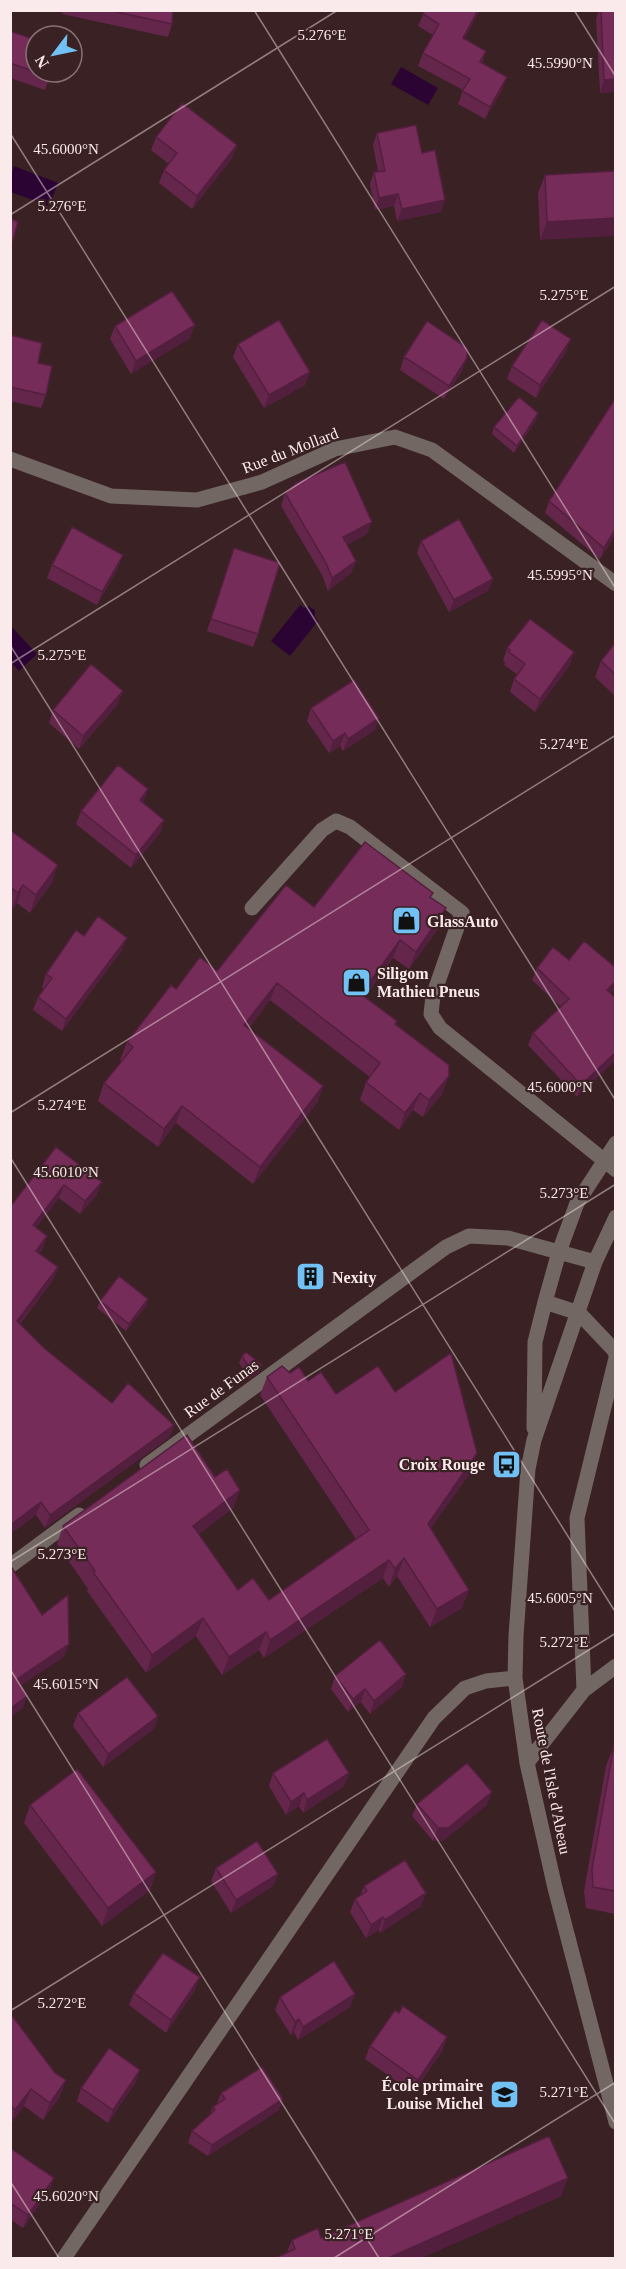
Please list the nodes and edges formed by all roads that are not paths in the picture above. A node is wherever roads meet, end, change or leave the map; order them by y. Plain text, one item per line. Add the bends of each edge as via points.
1 (10, 459) edge
2 (615, 584) edge
3 (252, 908) dead end
4 (615, 1143) edge
5 (610, 1166) edge
6 (615, 1217) edge
7 (559, 1252) junction
8 (595, 1262) junction
9 (545, 1302) junction
10 (579, 1313) junction
11 (615, 1356) edge
12 (534, 1440) junction
13 (138, 1471) edge
14 (93, 1505) edge
15 (10, 1566) edge
16 (615, 1666) edge
17 (515, 1678) junction
18 (584, 1690) junction
19 (527, 1763) junction
20 (615, 2122) edge
21 (64, 2259) edge

1 - 2 street, Rue du Mollard via 111,496 198,500 262,482 335,449 395,437 432,450
3 - 5 street via 322,830 336,821 350,827 462,914 433,996 431,1014 440,1028
4 - 5 street, Route de l'Isle d'Abeau
5 - 7 street, Route de l'Isle d'Abeau via 577,1203
6 - 8 street, Route de l'Isle d'Abeau
7 - 8 street, Rue de Funas
7 - 9 street, Route de l'Isle d'Abeau
7 - 13 street, Rue de Funas via 508,1238 469,1236 446,1247
8 - 10 street, Route de l'Isle d'Abeau
9 - 10 street
9 - 12 street, Route de l'Isle d'Abeau via 535,1342
10 - 11 street via 614,1350
10 - 12 street, Route de l'Isle d'Abeau
11 - 18 street via 577,1518
12 - 17 street, Route de l'Isle d'Abeau via 528,1469
14 - 15 street
16 - 18 street
17 - 19 street, Route de l'Isle d'Abeau
17 - 21 street via 465,1688 434,1718
18 - 19 street
19 - 20 street, Route de l'Isle d'Abeau

